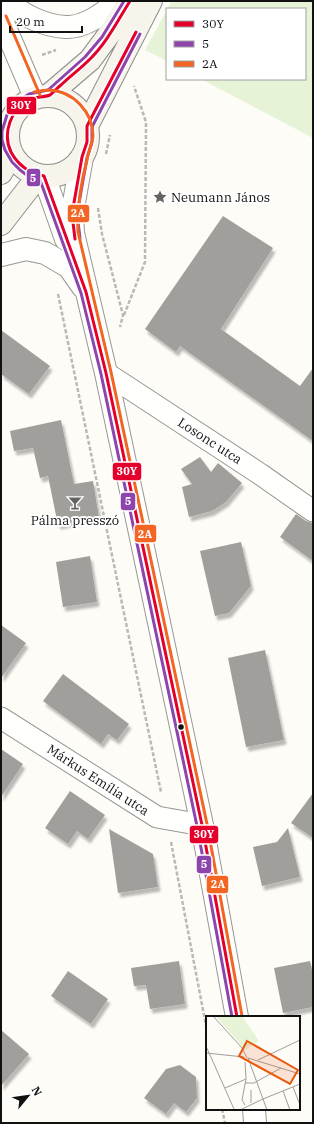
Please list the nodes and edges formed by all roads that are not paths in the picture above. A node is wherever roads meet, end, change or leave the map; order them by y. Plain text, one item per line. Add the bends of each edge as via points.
1 (7, 1) edge
2 (118, 1) edge
3 (130, 1) edge
4 (151, 1) edge
5 (1, 18) edge
6 (42, 96) junction
7 (87, 126) junction
8 (10, 151) junction
9 (82, 157) junction
10 (1, 173) edge
11 (42, 176) junction
12 (1, 224) edge
13 (1, 255) edge
14 (86, 292) junction
15 (106, 374) junction
16 (313, 511) edge
17 (1, 718) edge
18 (202, 825) junction
19 (236, 1016) edge
20 (254, 1110) edge
21 (255, 1123) edge

1 - 2 street via 15,9 42,23 67,28 91,21
3 - 6 main road via 90,60
4 - 7 main road
5 - 6 street
6 - 7 main road via 65,99 77,107
6 - 8 main road via 29,99 18,107 10,120 7,138
7 - 9 main road via 86,148
8 - 10 main road
8 - 11 main road via 18,164
9 - 11 main road via 71,169 58,175
9 - 14 street via 72,214 73,233
11 - 12 main road
11 - 14 street
13 - 14 street via 26,249 50,255 69,267
14 - 15 street
15 - 16 street, Losonc utca
15 - 18 street
17 - 18 street, Márkus Emília utca via 157,817
18 - 19 street
20 - 21 street

